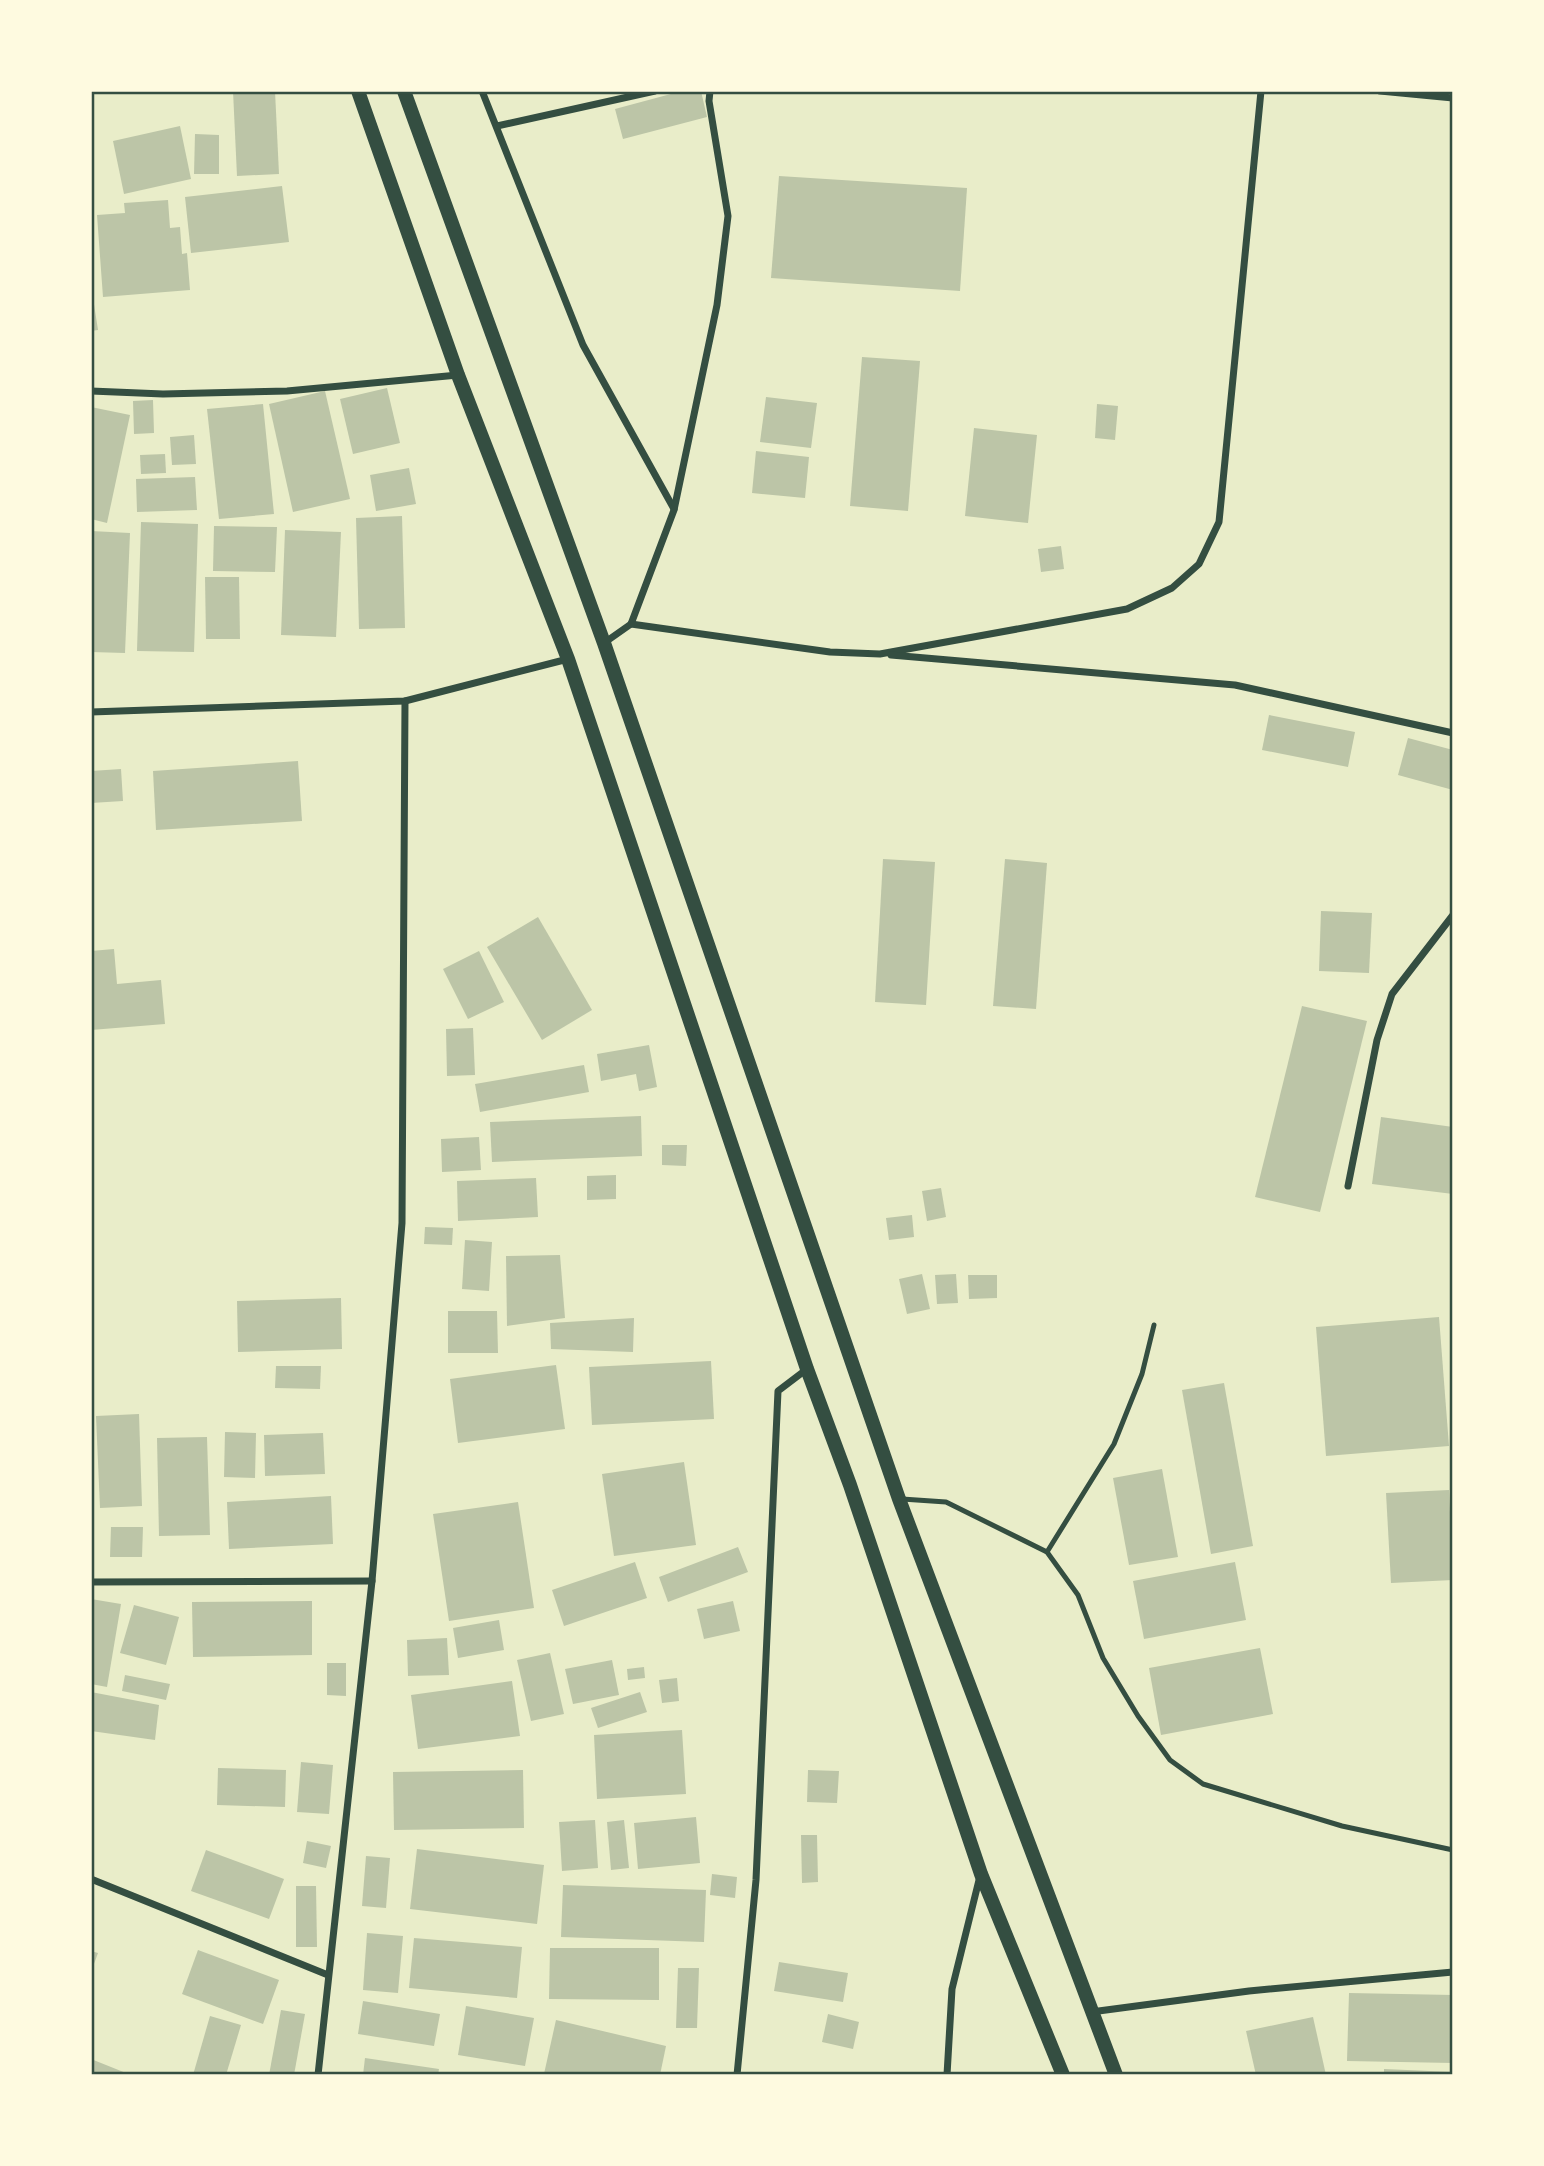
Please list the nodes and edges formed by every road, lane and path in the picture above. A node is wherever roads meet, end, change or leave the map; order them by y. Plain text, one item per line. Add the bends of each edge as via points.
1 (358, 91) edge
2 (404, 91) edge
3 (482, 91) edge
4 (655, 91) edge
5 (709, 91) edge
6 (1261, 91) edge
7 (1380, 91) edge
8 (1453, 98) edge
9 (497, 126) junction
10 (458, 375) junction
11 (91, 391) edge
12 (674, 510) junction
13 (631, 624) junction
14 (604, 643) junction
15 (880, 654) junction
16 (568, 659) junction
17 (405, 701) junction
18 (91, 712) edge
19 (1453, 733) edge
20 (1453, 915) edge
21 (1348, 1186) dead end
22 (1154, 1325) dead end
23 (807, 1369) junction
24 (899, 1499) junction
25 (1047, 1552) junction
26 (372, 1581) junction
27 (91, 1582) edge
28 (1453, 1850) edge
29 (981, 1874) junction
30 (91, 1879) edge
31 (1453, 1972) edge
32 (328, 1975) junction
33 (1090, 2012) junction
34 (318, 2075) edge
35 (737, 2075) edge
36 (947, 2075) edge
37 (1063, 2075) edge
38 (1116, 2075) edge

1 - 10 main road
2 - 14 main road
3 - 9 street
4 - 9 street
5 - 12 street via 728,216 717,305
6 - 15 street via 1219,522 1199,564 1172,588 1127,609
7 - 8 street
9 - 12 street via 583,345
10 - 11 street via 287,391
10 - 16 main road
12 - 13 street
13 - 14 street
13 - 15 street via 830,652
14 - 24 main road
15 - 19 street via 1235,685
16 - 17 street
16 - 23 main road
17 - 18 street
17 - 26 street via 402,1223
20 - 21 street via 1392,994 1377,1040
22 - 25 lane via 1142,1374 1114,1444
23 - 29 main road
23 - 35 street via 778,1391 756,1880
24 - 25 lane via 946,1502
24 - 33 main road
25 - 28 lane via 1078,1595 1110,1670 1170,1760 1203,1784 1342,1826
26 - 27 street
26 - 32 street
29 - 36 street via 952,1989
29 - 37 main road
30 - 32 street
31 - 33 street
32 - 34 street
33 - 38 main road

